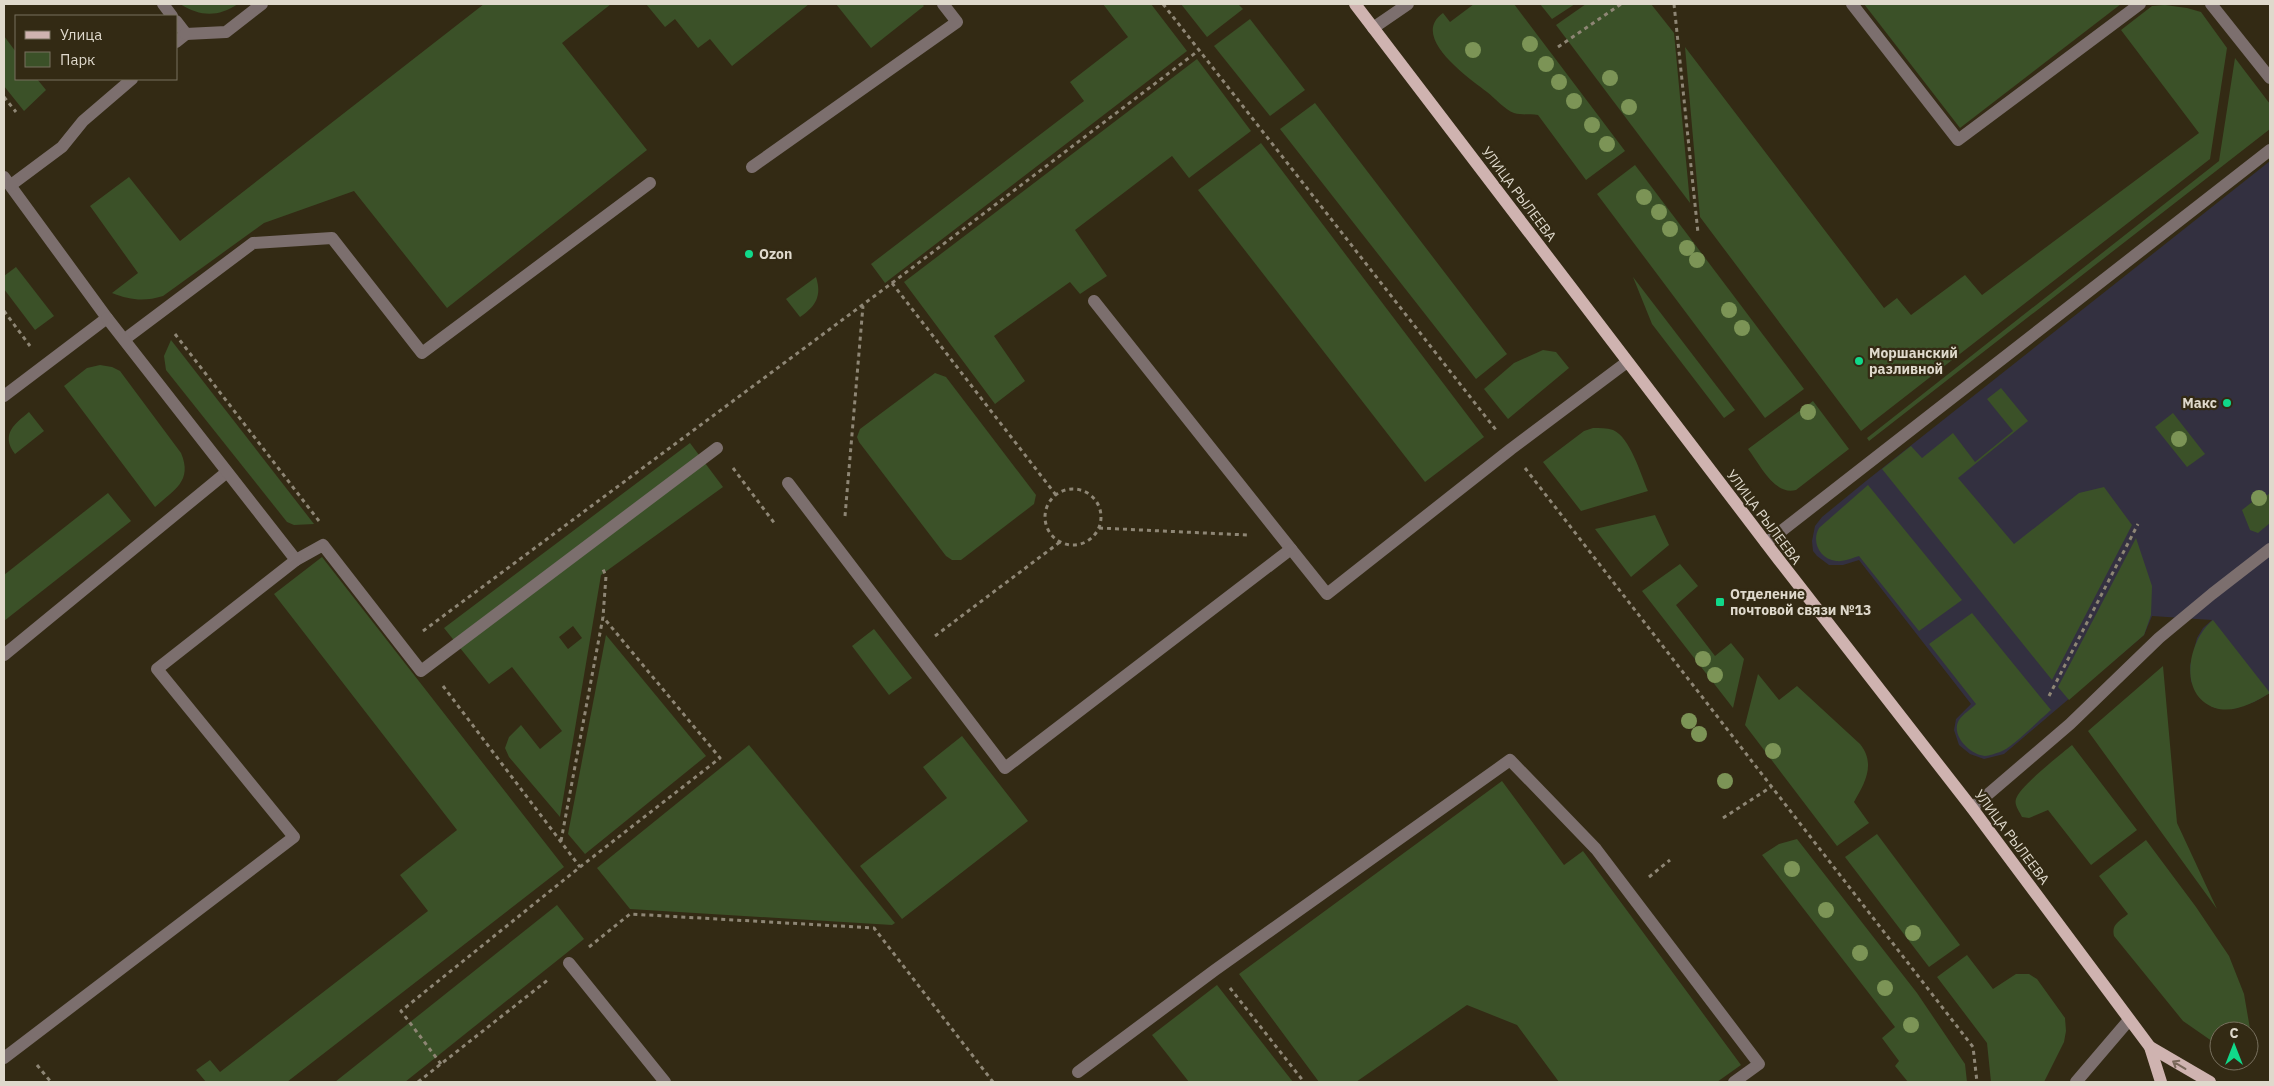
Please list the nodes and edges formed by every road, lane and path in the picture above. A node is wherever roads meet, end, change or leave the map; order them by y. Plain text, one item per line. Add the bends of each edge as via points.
1 (163, 4) edge
2 (262, 4) edge
3 (943, 4) edge
4 (1163, 4) edge
5 (1355, 4) edge
6 (1408, 4) edge
7 (1621, 4) edge
8 (1674, 4) edge
9 (1852, 4) edge
10 (2140, 4) edge
11 (2211, 4) edge
12 (171, 15) edge
13 (1373, 28) junction
14 (181, 38) edge
15 (1558, 47) dead end
16 (1198, 50) junction
17 (2270, 78) edge
18 (131, 80) edge
19 (4, 96) edge
20 (16, 112) dead end
21 (2270, 150) edge
22 (752, 167) dead end
23 (7, 181) edge
24 (650, 184) dead end
25 (1698, 233) dead end
26 (892, 283) junction
27 (1094, 301) dead end
28 (863, 305) junction
29 (4, 311) edge
30 (107, 318) junction
31 (124, 339) junction
32 (1627, 362) junction
33 (44, 365) junction
34 (4, 396) edge
35 (718, 448) joint
36 (1511, 449) junction
37 (227, 472) junction
38 (788, 483) dead end
39 (1056, 495) junction
40 (775, 524) dead end
41 (2138, 524) dead end
42 (1099, 528) junction
43 (1280, 537) junction
44 (1060, 542) junction
45 (1766, 543) junction
46 (590, 545) junction
47 (1291, 549) junction
48 (2270, 549) edge
49 (842, 554) junction
50 (296, 560) junction
51 (603, 617) junction
52 (419, 634) dead end
53 (916, 650) junction
54 (4, 655) edge
55 (2049, 696) dead end
56 (1771, 787) junction
57 (1972, 808) junction
58 (1723, 818) dead end
59 (561, 842) dead end
60 (569, 963) junction
61 (1216, 970) junction
62 (2130, 1020) junction
63 (2150, 1048) junction
64 (4, 1058) edge
65 (441, 1064) junction
66 (1078, 1072) dead end
67 (418, 1082) edge
68 (664, 1082) edge
69 (993, 1082) edge
70 (1304, 1082) edge
71 (1734, 1082) edge
72 (1977, 1082) edge
73 (2076, 1082) edge
74 (2161, 1082) edge
75 (2210, 1082) edge

1 - 12 lane
2 - 14 lane via 226,32
3 - 22 lane via 958,22
4 - 16 path
5 - 13 main road, УЛИЦА РЫЛЕЕВА
6 - 13 lane
7 - 15 path
8 - 25 path
9 - 10 lane via 1958,140
11 - 17 lane
13 - 32 main road, УЛИЦА РЫЛЕЕВА
16 - 26 path
16 - 36 path
18 - 23 lane via 83,121 62,147
19 - 20 path
21 - 45 lane
23 - 30 lane
24 - 31 lane via 422,353 332,238 253,243
26 - 28 path
26 - 39 path
27 - 43 lane
28 - 49 path
28 - 52 path
29 - 33 path
30 - 31 lane
30 - 33 lane
31 - 37 lane
32 - 36 lane
32 - 45 main road, УЛИЦА РЫЛЕЕВА
33 - 34 lane
35 - 40 path
35 - 46 lane
36 - 47 lane via 1327,594
36 - 56 path
37 - 50 lane
37 - 54 lane
38 - 49 lane
39 - 42 path via 1069,490 1090,495 1101,513
39 - 44 path via 1047,506 1045,520 1050,533
41 - 55 path
42 - 43 path
42 - 44 path via 1082,544
43 - 47 lane
44 - 53 path
45 - 57 main road, УЛИЦА РЫЛЕЕВА
46 - 50 lane via 421,671 323,545
46 - 51 path via 606,576
47 - 53 lane via 1006,768
48 - 57 lane via 2159,638 2070,724
49 - 53 lane
50 - 64 lane via 157,669 294,837
51 - 59 path
51 - 65 path via 720,758 401,1011
56 - 58 path
56 - 72 path via 1973,1048
57 - 62 main road, УЛИЦА РЫЛЕЕВА
60 - 65 path
60 - 68 lane
60 - 69 path via 630,914 874,928
61 - 66 lane
61 - 70 path
61 - 71 lane via 1510,760 1596,849 1759,1064
62 - 63 main road, УЛИЦА РЫЛЕЕВА
62 - 73 lane
63 - 74 main road
75 -> 63 main road
65 - 67 path

